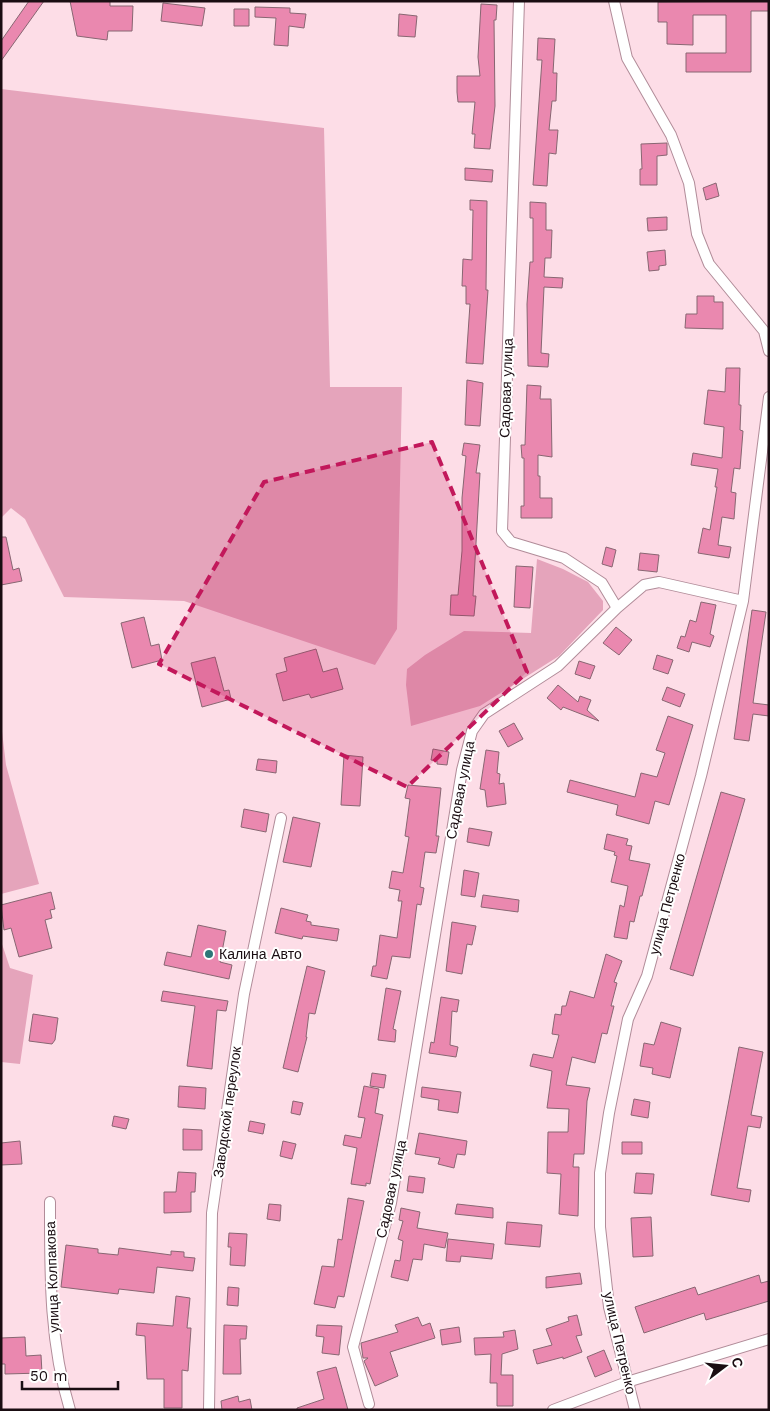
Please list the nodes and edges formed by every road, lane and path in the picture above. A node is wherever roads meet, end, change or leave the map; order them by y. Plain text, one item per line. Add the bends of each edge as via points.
1 (519, 1) edge
2 (614, 1) edge
3 (769, 351) edge
4 (769, 397) edge
5 (743, 601) junction
6 (617, 608) junction
7 (281, 818) dead end
8 (50, 1202) dead end
9 (769, 1339) edge
10 (627, 1382) junction
11 (369, 1404) dead end
12 (70, 1410) edge
13 (209, 1410) edge
14 (553, 1410) edge
15 (635, 1410) edge

1 - 6 street, Садовая улица via 502,531 511,542 564,558 602,583
2 - 3 street via 627,58 674,143 689,183 697,234 709,264 764,331
4 - 5 street, улица Петренко
5 - 6 street via 659,582 644,585
5 - 10 street, улица Петренко via 648,976 628,1019 600,1173 600,1227 608,1307
6 - 11 street, Садовая улица via 558,666 484,714 472,731 462,770 391,1202 353,1347
7 - 13 street, Заводской переулок via 244,994 212,1213
8 - 12 street, улица Колпакова via 50,1295 54,1334
9 - 10 street
10 - 14 street
10 - 15 street, улица Петренко

